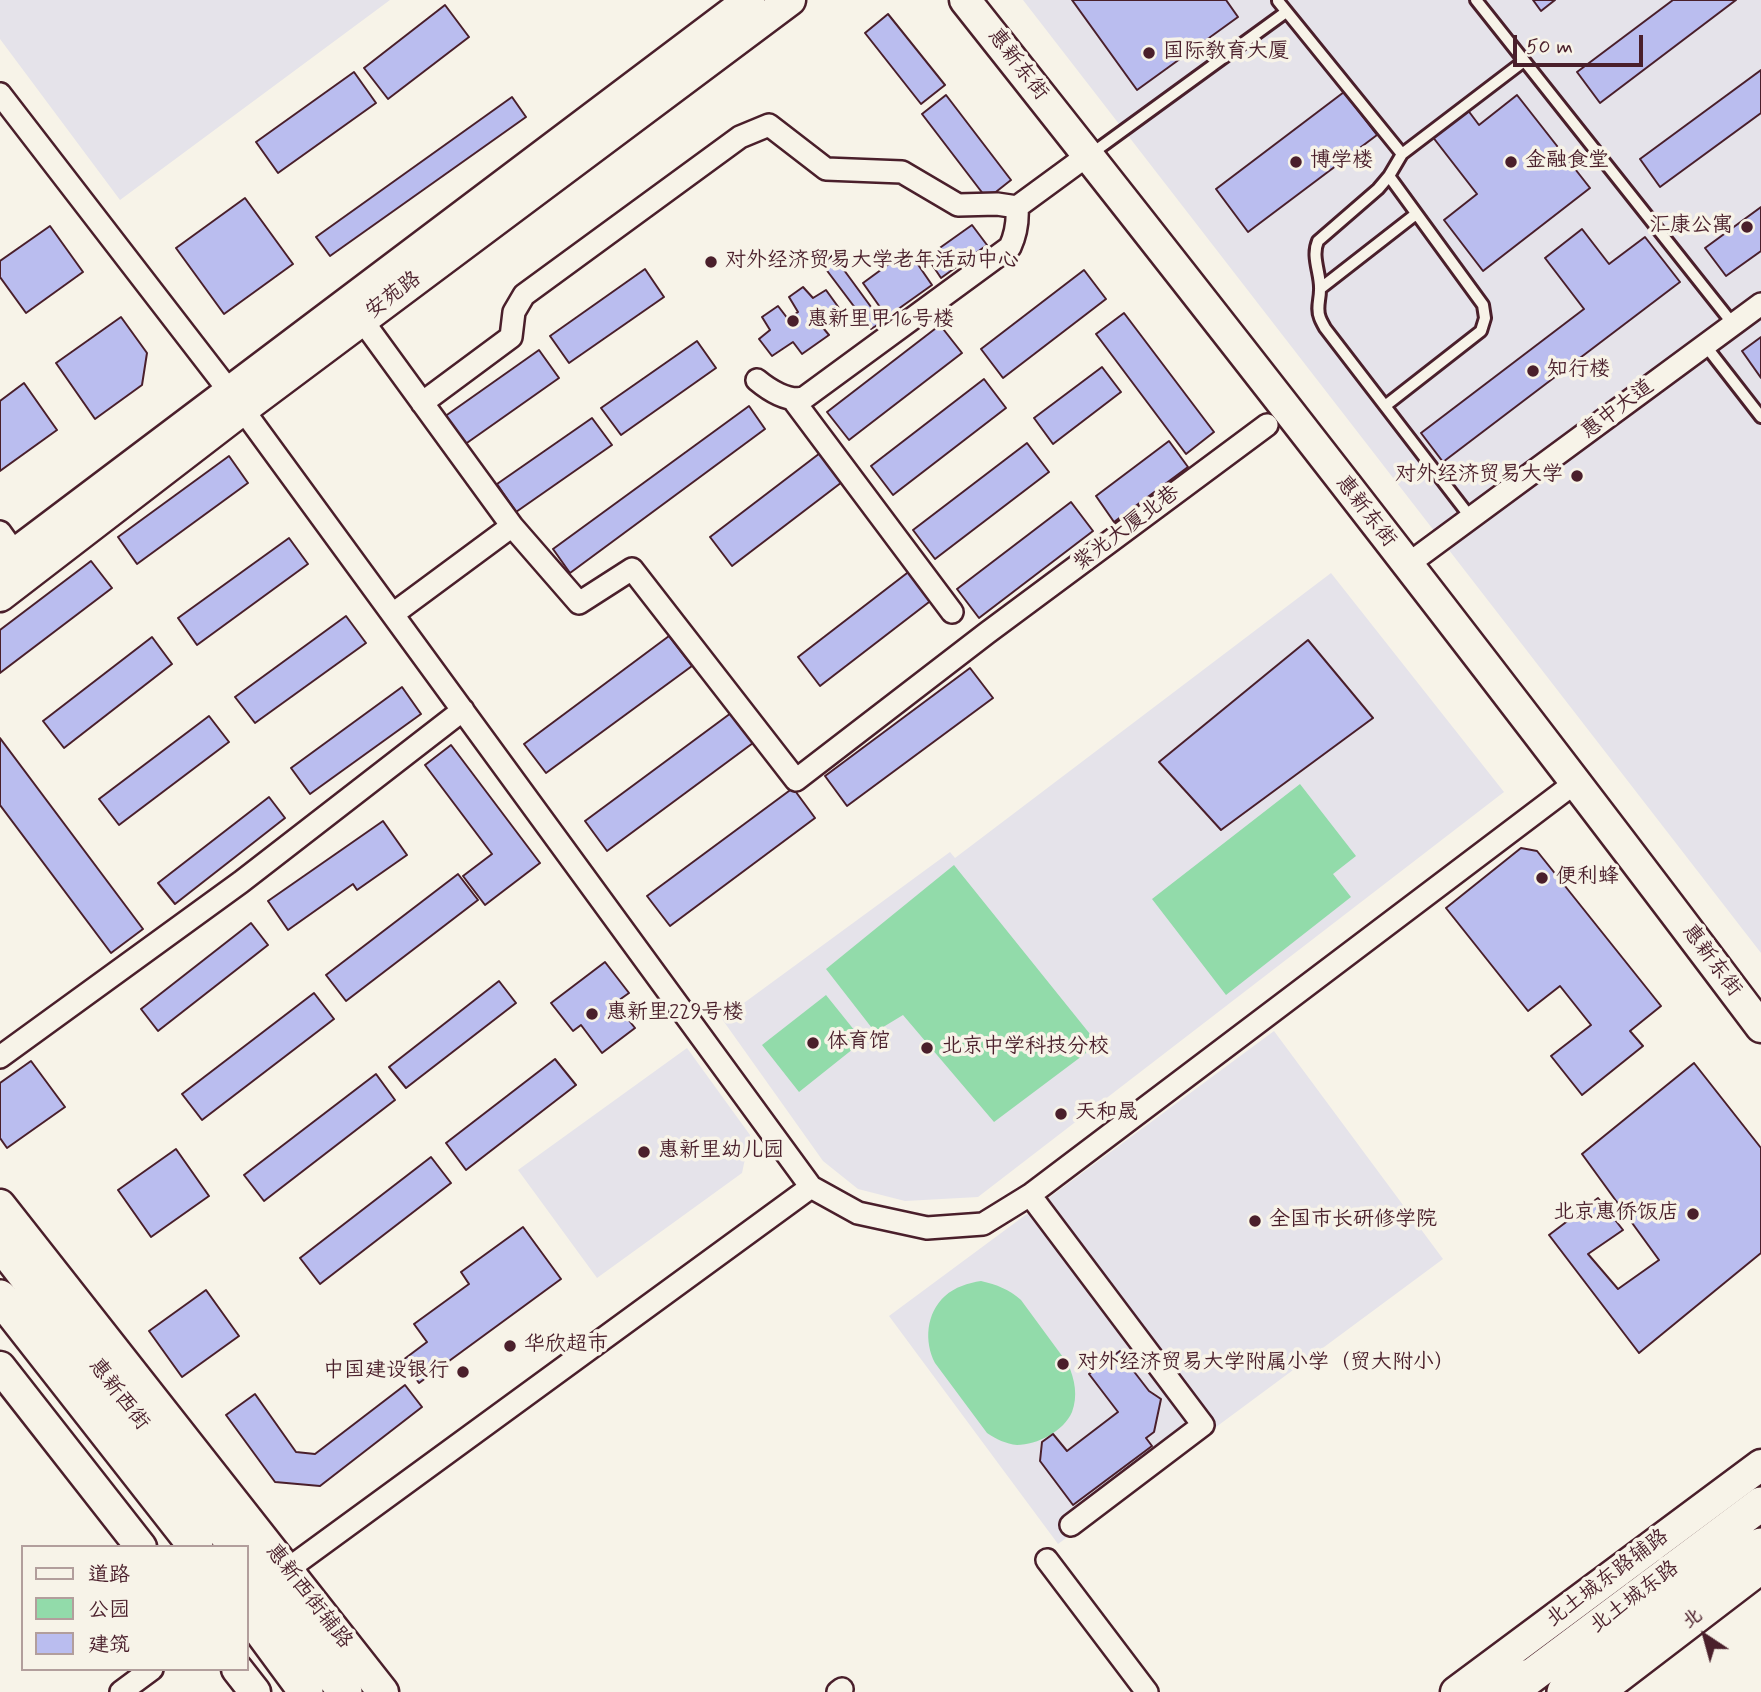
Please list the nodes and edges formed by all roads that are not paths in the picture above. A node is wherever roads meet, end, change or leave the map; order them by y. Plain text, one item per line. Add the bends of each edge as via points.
1 (749, 0) edge
2 (790, 0) edge
3 (965, 0) edge
4 (1277, 0) edge
5 (1476, 0) edge
6 (1285, 6) edge
7 (1524, 61) junction
8 (0, 94) edge
9 (1402, 154) junction
10 (1088, 155) junction
11 (1389, 176) junction
12 (1017, 207) junction
13 (1416, 214) junction
14 (1321, 288) junction
15 (1761, 304) edge
16 (362, 320) junction
17 (1733, 324) junction
18 (1705, 345) junction
19 (757, 380) dead end
20 (237, 401) junction
21 (794, 401) junction
22 (422, 403) junction
23 (1385, 406) junction
24 (1761, 417) edge
25 (1267, 425) dead end
26 (1471, 518) junction
27 (512, 526) junction
28 (5, 550) edge
29 (1407, 565) junction
30 (0, 596) edge
31 (952, 612) dead end
32 (393, 614) junction
33 (463, 710) junction
34 (1576, 782) junction
35 (1761, 1027) edge
36 (0, 1057) edge
37 (811, 1187) junction
38 (1030, 1195) junction
39 (0, 1205) edge
40 (0, 1243) edge
41 (0, 1297) edge
42 (0, 1367) edge
43 (1761, 1465) edge
44 (1761, 1504) edge
45 (1071, 1525) dead end
46 (139, 1545) edge
47 (193, 1545) edge
48 (234, 1545) edge
49 (238, 1545) edge
50 (1761, 1545) edge
51 (248, 1559) edge
52 (1047, 1560) dead end
53 (1761, 1568) edge
54 (261, 1578) edge
55 (248, 1613) edge
56 (149, 1671) edge
57 (239, 1671) edge
58 (1521, 1684) edge
59 (121, 1692) edge
60 (255, 1692) edge
61 (306, 1692) edge
62 (345, 1692) edge
63 (383, 1692) edge
64 (1147, 1692) edge
65 (1455, 1692) edge
66 (1473, 1692) edge
67 (1564, 1692) edge
68 (1600, 1692) edge

1 - 20 street, 安苑路
2 - 16 street, 安苑路
3 - 10 street, 惠新东街
4 - 6 lane
5 - 7 lane
6 - 9 lane
6 - 10 lane
7 - 9 lane
7 - 17 lane
8 - 20 street
9 - 11 lane
10 - 12 street
10 - 29 street, 惠新东街
11 - 13 lane
11 - 14 lane via 1318,241 1315,253
12 - 21 street via 1010,247
12 - 22 street via 958,205 902,172 826,169 769,125 740,136 524,295 514,312 511,337
13 - 14 lane
13 - 23 lane via 1483,305 1485,318 1481,331
14 - 23 lane via 1319,317
15 - 17 street, 惠中大道
16 - 20 street, 安苑路
16 - 22 street
17 - 18 street, 惠中大道
18 - 24 lane
18 - 26 street, 惠中大道
19 - 21 street
20 - 28 street, 安苑路
20 - 30 street, 安苑路
20 - 32 street
21 - 31 street
22 - 27 street
23 - 26 lane
25 - 27 street, 紫光大厦北巷 via 796,780 632,569 579,603
26 - 29 street, 惠中大道
27 - 32 street
29 - 34 street, 惠新东街
32 - 33 street
33 - 36 street via 242,882
33 - 37 street
34 - 35 street, 惠新东街
34 - 38 street
37 - 38 street via 858,1213 927,1228 983,1224
37 - 54 street
38 - 45 street via 1203,1425
39 - 49 street, 惠新西街辅路
40 - 48 main road, 惠新西街
41 - 47 main road, 惠新西街
42 - 46 street
43 - 65 street, 北土城东路辅路
44 - 58 main road, 北土城东路
50 - 67 main road, 北土城东路
51 - 54 street, 惠新西街辅路
52 - 64 street
53 - 68 street
54 - 62 main road
54 - 63 street, 惠新西街辅路
55 - 61 main road
56 - 59 street
57 - 60 street
58 - 66 main road

